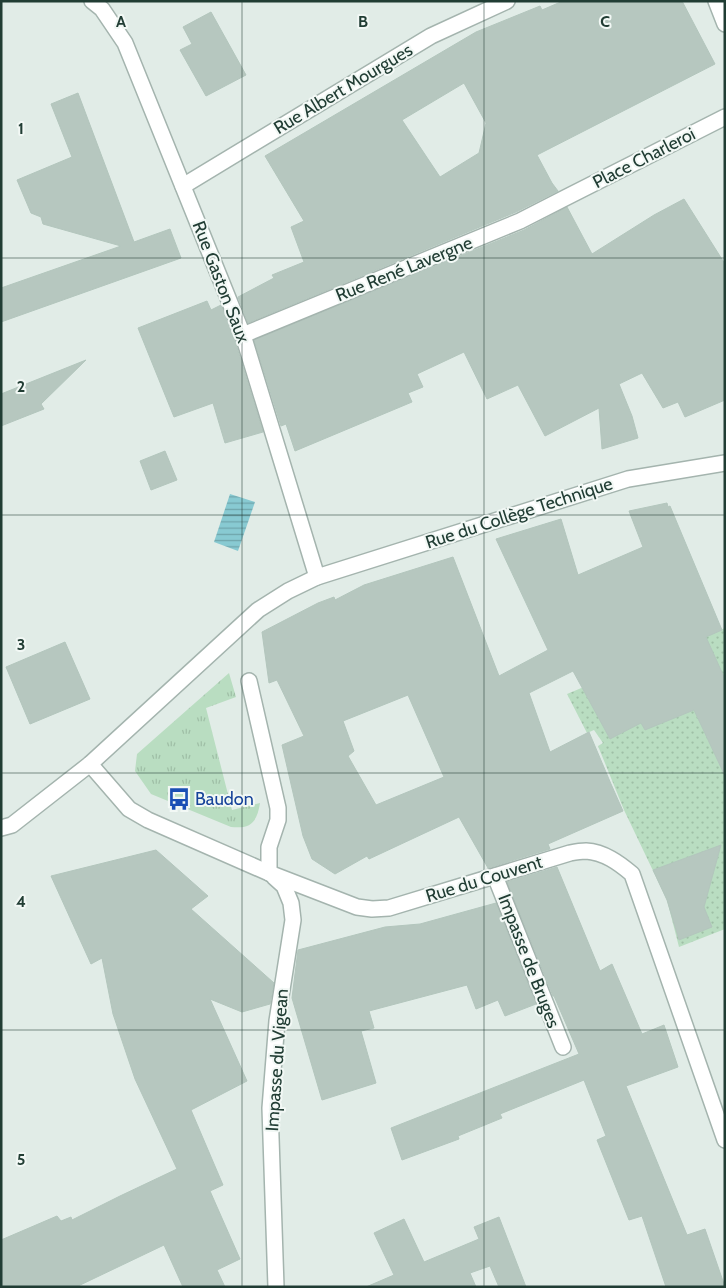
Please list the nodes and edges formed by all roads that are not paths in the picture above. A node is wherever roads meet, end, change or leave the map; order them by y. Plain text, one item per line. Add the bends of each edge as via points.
1 (92, 1) edge
2 (507, 1) edge
3 (716, 1) edge
4 (725, 24) edge
5 (725, 117) edge
6 (183, 186) junction
7 (563, 199) joint
8 (243, 335) junction
9 (725, 463) edge
10 (317, 577) junction
11 (249, 681) dead end
12 (90, 764) junction
13 (1, 828) edge
14 (269, 873) junction
15 (495, 876) junction
16 (563, 1047) dead end
17 (725, 1140) edge
18 (276, 1287) edge

1 - 6 street, Rue Gaston Saux via 102,9 125,43
2 - 6 street, Rue Albert Mourgues via 431,36
3 - 4 street
5 - 7 street, Place Charleroi
6 - 8 street, Rue Gaston Saux
7 - 8 street, Rue René Lavergne via 520,222
8 - 10 street, Rue Gaston Saux
9 - 10 street, Rue du Collège Technique via 628,478
10 - 12 street via 258,610
11 - 14 street via 278,808 278,820 269,847
12 - 13 street via 12,825
12 - 14 street, Rue du Couvent via 129,809
14 - 15 street, Rue du Couvent via 357,907 372,909 409,903
14 - 18 street, Impasse du Vigean via 284,886 292,903 293,920 277,1021 270,1108
15 - 16 street, Impasse de Bruges
15 - 17 street, Rue du Couvent via 586,851 617,862 632,874

